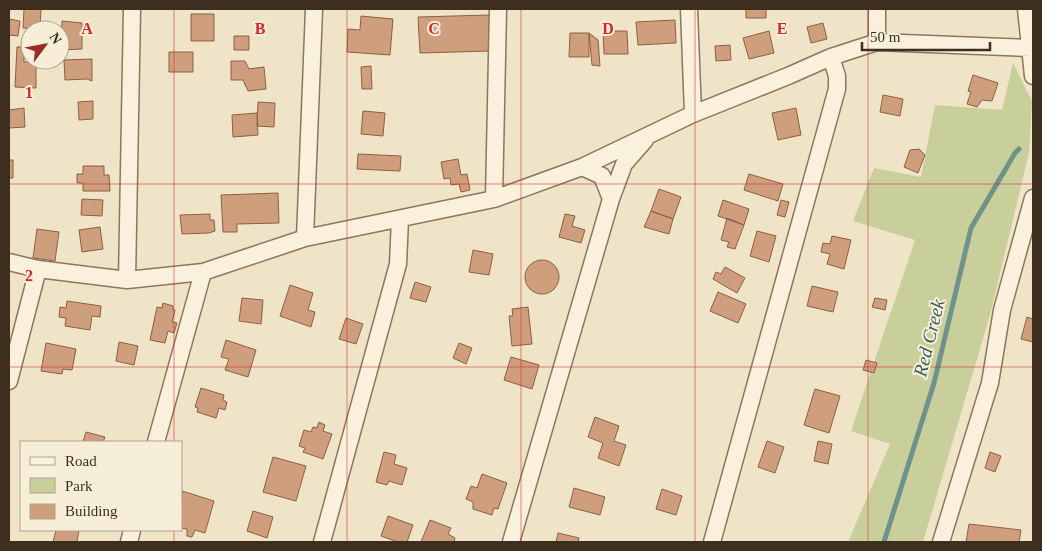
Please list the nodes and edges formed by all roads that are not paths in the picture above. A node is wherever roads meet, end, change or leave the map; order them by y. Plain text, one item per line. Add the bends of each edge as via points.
1 (132, 9) edge
2 (314, 9) edge
3 (498, 9) edge
4 (689, 9) edge
5 (877, 9) edge
6 (1026, 9) edge
7 (877, 42) junction
8 (1030, 48) junction
9 (831, 57) junction
10 (1033, 76) edge
11 (693, 114) junction
12 (648, 136) junction
13 (582, 168) junction
14 (494, 198) junction
15 (1033, 198) edge
16 (612, 199) junction
17 (400, 219) junction
18 (305, 238) junction
19 (9, 262) edge
20 (38, 269) junction
21 (203, 272) junction
22 (127, 280) junction
23 (9, 381) edge
24 (156, 441) edge
25 (322, 542) edge
26 (511, 542) edge
27 (712, 542) edge
28 (941, 542) edge

1 - 22 street
2 - 18 street
3 - 14 street
4 - 11 street
5 - 7 street
6 - 8 street
7 - 8 street
7 - 9 street
8 - 10 street
9 - 11 street
9 - 27 street via 837,89
11 - 12 street
12 - 13 street
12 - 16 street via 624,164
13 - 14 street
13 - 16 street via 602,176
14 - 17 street
15 - 28 street via 1002,310 990,383
16 - 26 street
17 - 18 street
17 - 25 street via 398,264
18 - 21 street
19 - 20 street
20 - 22 street
20 - 23 street
21 - 22 street
21 - 24 street

